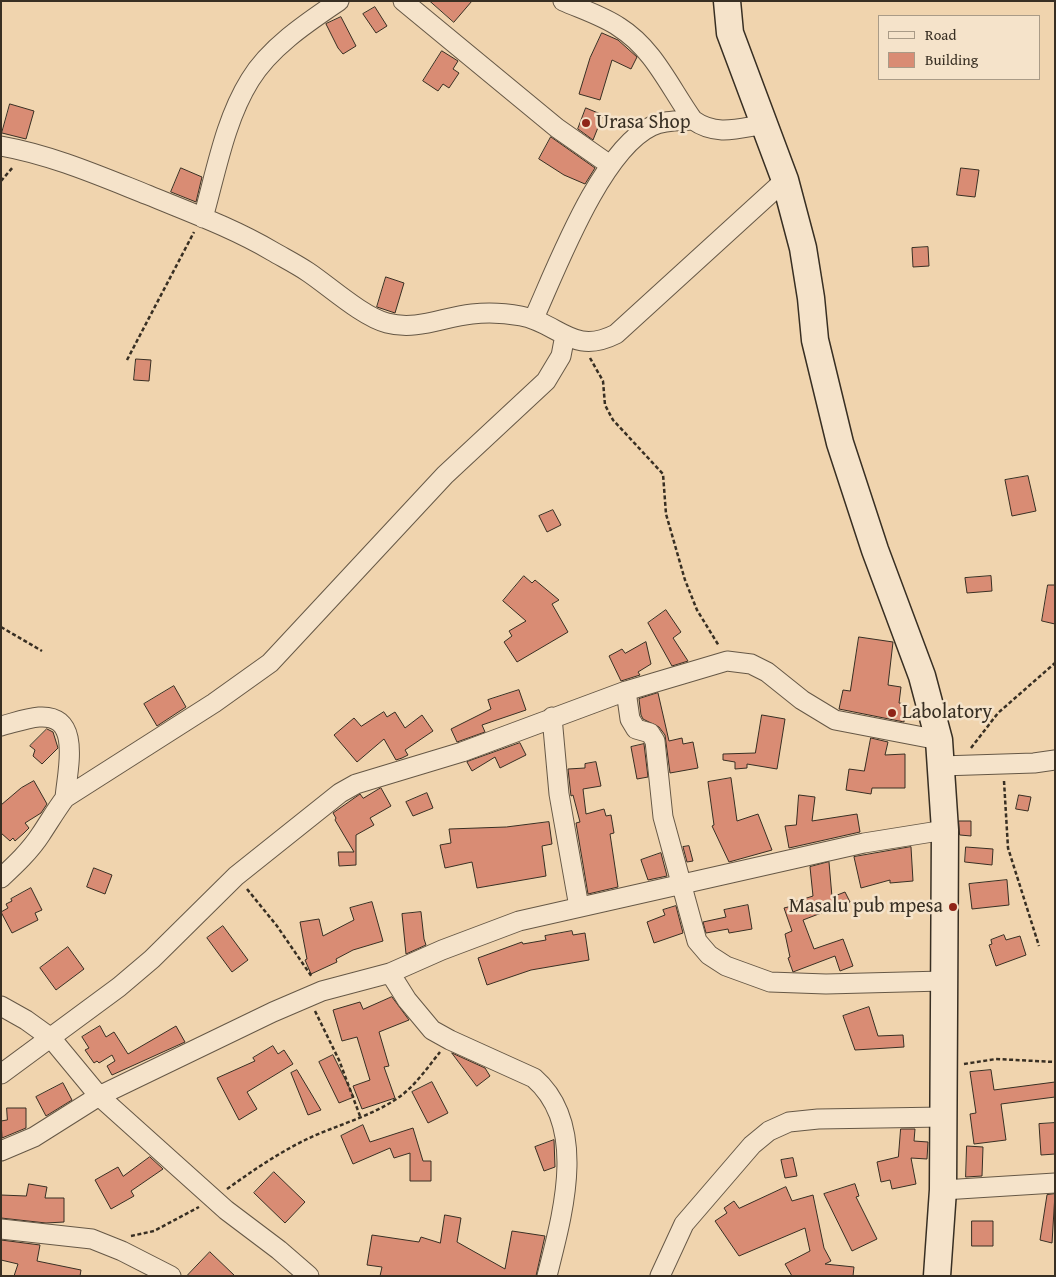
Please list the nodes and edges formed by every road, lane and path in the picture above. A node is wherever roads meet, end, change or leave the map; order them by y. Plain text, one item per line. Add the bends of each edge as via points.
1 (403, 1) edge
2 (563, 1) edge
3 (727, 1) edge
4 (334, 2) edge
5 (693, 120) junction
6 (766, 124) junction
7 (1, 146) edge
8 (610, 166) junction
9 (785, 180) junction
10 (203, 218) junction
11 (534, 318) junction
12 (572, 338) junction
13 (127, 360) dead end
14 (1, 627) edge
15 (42, 651) dead end
16 (727, 661) junction
17 (1055, 663) edge
18 (626, 691) junction
19 (552, 717) junction
20 (1, 726) edge
21 (939, 740) junction
22 (1055, 760) edge
23 (1003, 764) junction
24 (949, 765) junction
25 (65, 798) junction
26 (945, 830) junction
27 (236, 876) junction
28 (1, 878) edge
29 (682, 885) junction
30 (579, 907) junction
31 (1039, 946) dead end
32 (390, 973) junction
33 (943, 980) junction
34 (315, 994) junction
35 (1, 1006) edge
36 (51, 1038) junction
37 (450, 1040) junction
38 (1055, 1062) edge
39 (942, 1068) junction
40 (1, 1074) edge
41 (99, 1096) junction
42 (360, 1116) junction
43 (943, 1117) junction
44 (1, 1151) edge
45 (1055, 1183) edge
46 (943, 1190) junction
47 (214, 1198) junction
48 (1, 1229) edge
49 (92, 1239) junction
50 (171, 1276) edge
51 (309, 1276) edge
52 (547, 1276) edge
53 (660, 1276) edge
54 (937, 1276) edge

1 - 8 street via 556,128
2 - 5 street via 618,26 636,40 653,58
3 - 6 street via 730,33
4 - 10 street via 274,50 250,79 233,115
5 - 6 street via 716,132
5 - 8 street via 652,126 633,138
6 - 9 street
7 - 10 street via 27,150 80,168
8 - 11 street via 576,226
9 - 12 street via 616,334 592,343
9 - 21 street via 803,248 815,340 840,443 874,550 922,676
10 - 11 street via 273,251 385,323 406,326 471,314 506,313
10 - 13 path
11 - 12 street
12 - 16 path via 603,381 608,412 663,474 666,514 685,580 697,610
12 - 25 street via 546,381 445,475 270,663
14 - 15 path
16 - 18 street
16 - 21 street via 752,664 767,672 802,700 835,720
17 - 24 path via 998,713
18 - 19 street
18 - 29 street via 630,719 636,729 650,733 656,741 663,817
19 - 27 street via 462,752 356,784
19 - 30 street via 559,794
20 - 25 street via 39,717 52,718 64,725 69,736
21 - 24 street
22 - 23 street
23 - 24 street
23 - 31 path via 1008,848
24 - 26 street
25 - 28 street via 22,859
26 - 29 street via 864,843
26 - 33 street
27 - 34 path via 277,926
27 - 36 street via 152,959
29 - 30 street
29 - 33 street via 696,941 726,966 770,982 826,984
30 - 32 street via 520,921
32 - 34 street
32 - 37 street via 423,1022
33 - 39 street
34 - 41 street
34 - 42 path
35 - 36 street
36 - 40 street
36 - 41 street
37 - 42 path via 402,1095
37 - 52 street via 534,1078 554,1102 568,1161 564,1197
38 - 39 path via 996,1059
39 - 43 street
41 - 44 street via 34,1137
41 - 47 street
42 - 47 path via 270,1159
43 - 46 street
43 - 53 street via 818,1119 789,1122 770,1130 752,1145 684,1224
45 - 46 street
46 - 54 street
47 - 49 path via 154,1230 131,1236
47 - 51 street
48 - 49 street
49 - 50 street

